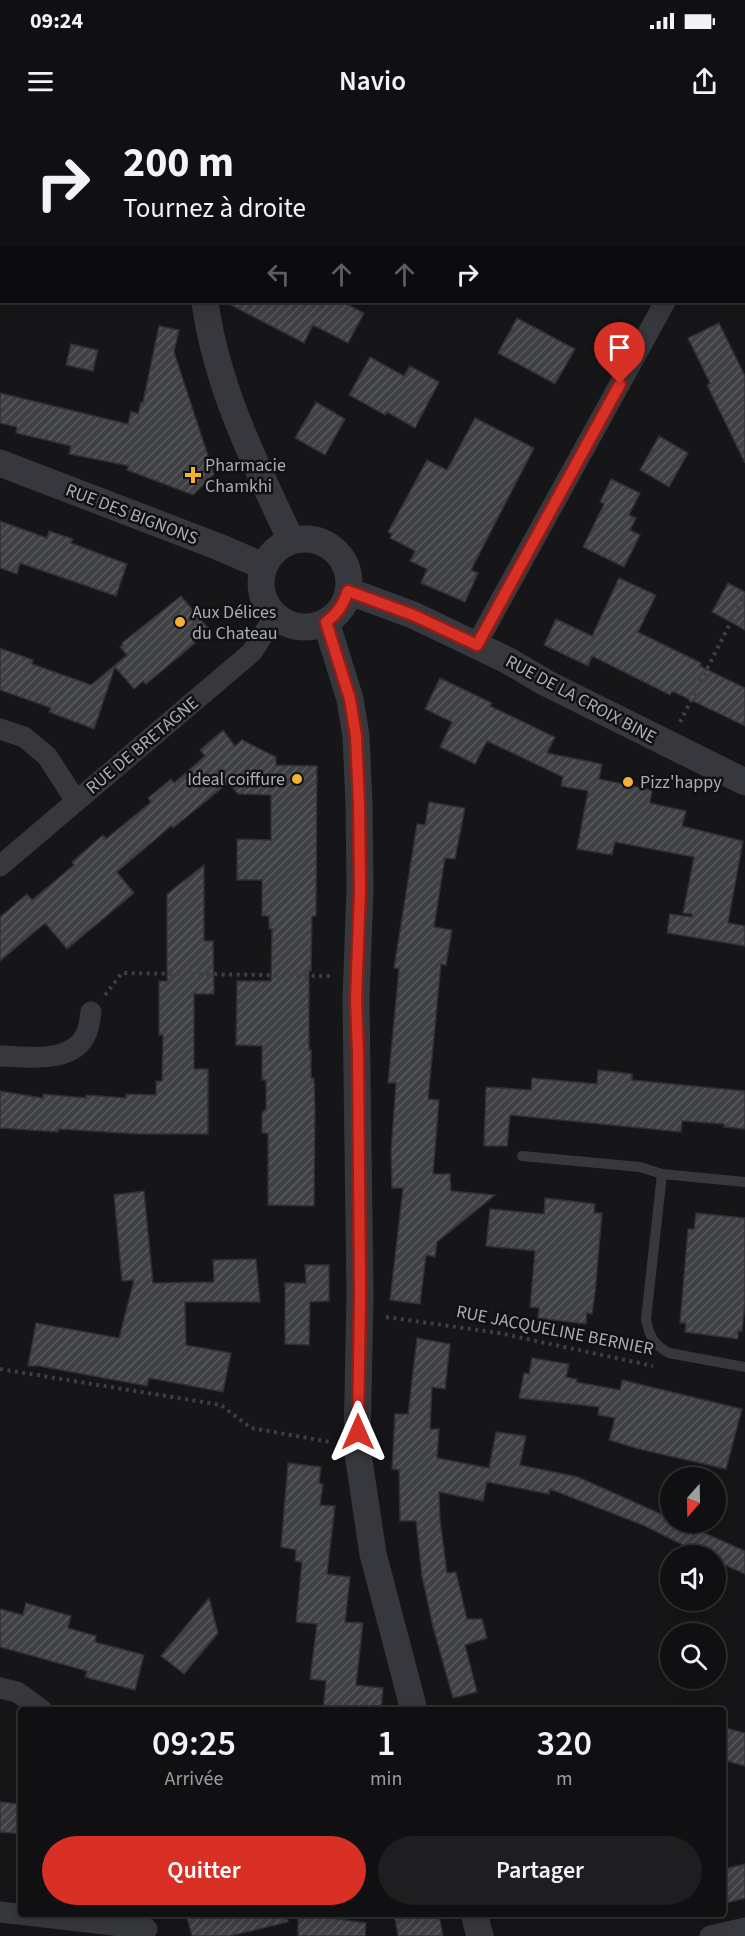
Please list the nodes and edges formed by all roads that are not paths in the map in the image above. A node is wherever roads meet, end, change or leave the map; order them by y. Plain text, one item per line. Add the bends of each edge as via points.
1 (205, 303) edge
2 (664, 303) edge
3 (0, 463) edge
4 (291, 540) junction
5 (263, 566) junction
6 (348, 591) junction
7 (275, 616) junction
8 (326, 622) junction
9 (477, 645) junction
10 (0, 729) edge
11 (745, 782) edge
12 (76, 801) junction
13 (0, 866) edge
14 (92, 1012) road end
15 (0, 1056) edge
16 (522, 1156) dead end
17 (662, 1174) junction
18 (745, 1182) edge
19 (745, 1367) edge
20 (0, 1688) edge
21 (38, 1707) edge
22 (413, 1707) edge
23 (0, 1912) edge
24 (18, 1914) edge
25 (52, 1917) edge
26 (475, 1917) edge
27 (146, 1926) edge
28 (745, 1928) edge
29 (480, 1936) edge
30 (710, 1936) edge

1 - 4 street via 211,339 227,391
2 - 9 street
3 - 5 street, RUE DES BIGNONS
4 - 5 street via 278,546
4 - 6 street via 318,540 333,548 348,572
5 - 7 street via 263,598
6 - 8 street via 344,604
6 - 9 street, RUE DE LA CROIX BINE
7 - 8 street via 294,626
7 - 12 street, RUE DE BRETAGNE via 252,652
8 - 22 street via 347,686 356,736 360,889 356,1000 360,1294 357,1447 373,1554
9 - 11 street, RUE DE LA CROIX BINE
10 - 12 street via 24,737 47,756
12 - 13 street, RUE DE BRETAGNE
14 - 15 street via 86,1035 69,1051 52,1058
16 - 17 lane via 640,1167
17 - 18 lane
17 - 19 lane, RUE JACQUELINE BERNIER via 646,1319 648,1333 669,1353
20 - 21 street via 17,1692
23 - 24 street
25 - 27 street
26 - 29 street
28 - 30 street

